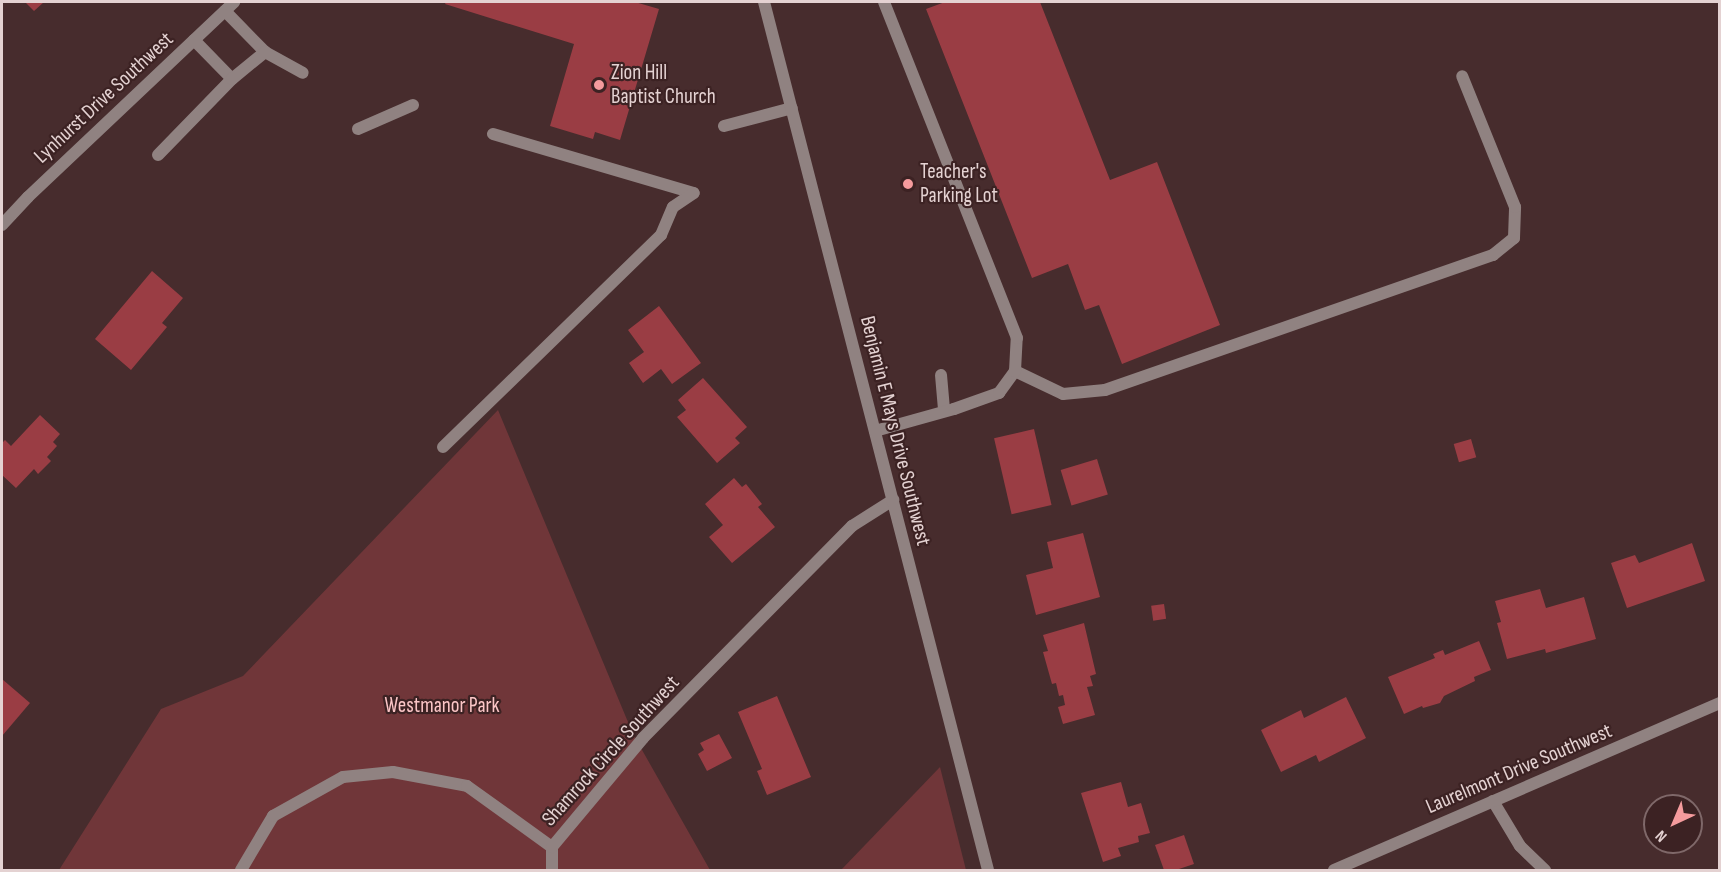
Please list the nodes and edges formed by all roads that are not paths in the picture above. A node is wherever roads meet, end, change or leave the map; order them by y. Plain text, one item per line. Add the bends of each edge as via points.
1 (234, 2) edge
2 (764, 2) edge
3 (884, 2) edge
4 (225, 11) junction
5 (194, 40) junction
6 (265, 52) junction
7 (303, 73) dead end
8 (1462, 76) dead end
9 (232, 79) junction
10 (413, 105) dead end
11 (792, 108) junction
12 (724, 126) dead end
13 (358, 129) dead end
14 (493, 134) dead end
15 (158, 155) dead end
16 (2, 225) edge
17 (1015, 371) junction
18 (941, 375) dead end
19 (944, 411) junction
20 (875, 431) junction
21 (443, 447) dead end
22 (893, 500) junction
23 (1719, 703) edge
24 (1493, 801) junction
25 (552, 847) junction
26 (241, 870) edge
27 (552, 870) edge
28 (988, 870) edge
29 (1334, 870) edge
30 (1545, 870) edge

1 - 4 street, Lynhurst Drive Southwest
2 - 11 street, Benjamin E Mays Drive Southwest
3 - 17 street via 1017,338
4 - 5 street, Lynhurst Drive Southwest
4 - 6 street
5 - 9 street
5 - 16 street, Lynhurst Drive Southwest
6 - 7 street
6 - 9 street
8 - 17 street via 1515,207 1514,238 1493,255 1105,390 1063,393
9 - 15 street
10 - 13 street
11 - 12 street
11 - 20 street, Benjamin E Mays Drive Southwest
14 - 21 street via 694,193 673,207 661,235
17 - 19 street via 999,393
18 - 19 street
19 - 20 street
20 - 22 street, Benjamin E Mays Drive Southwest
22 - 25 street, Shamrock Circle Southwest via 852,526 643,738
22 - 28 street, Benjamin E Mays Drive Southwest
23 - 24 street, Laurelmont Drive Southwest
24 - 29 street, Laurelmont Drive Southwest
24 - 30 street via 1520,846
25 - 26 street, Shamrock Circle Southwest via 468,786 393,772 343,777 273,816
25 - 27 street

